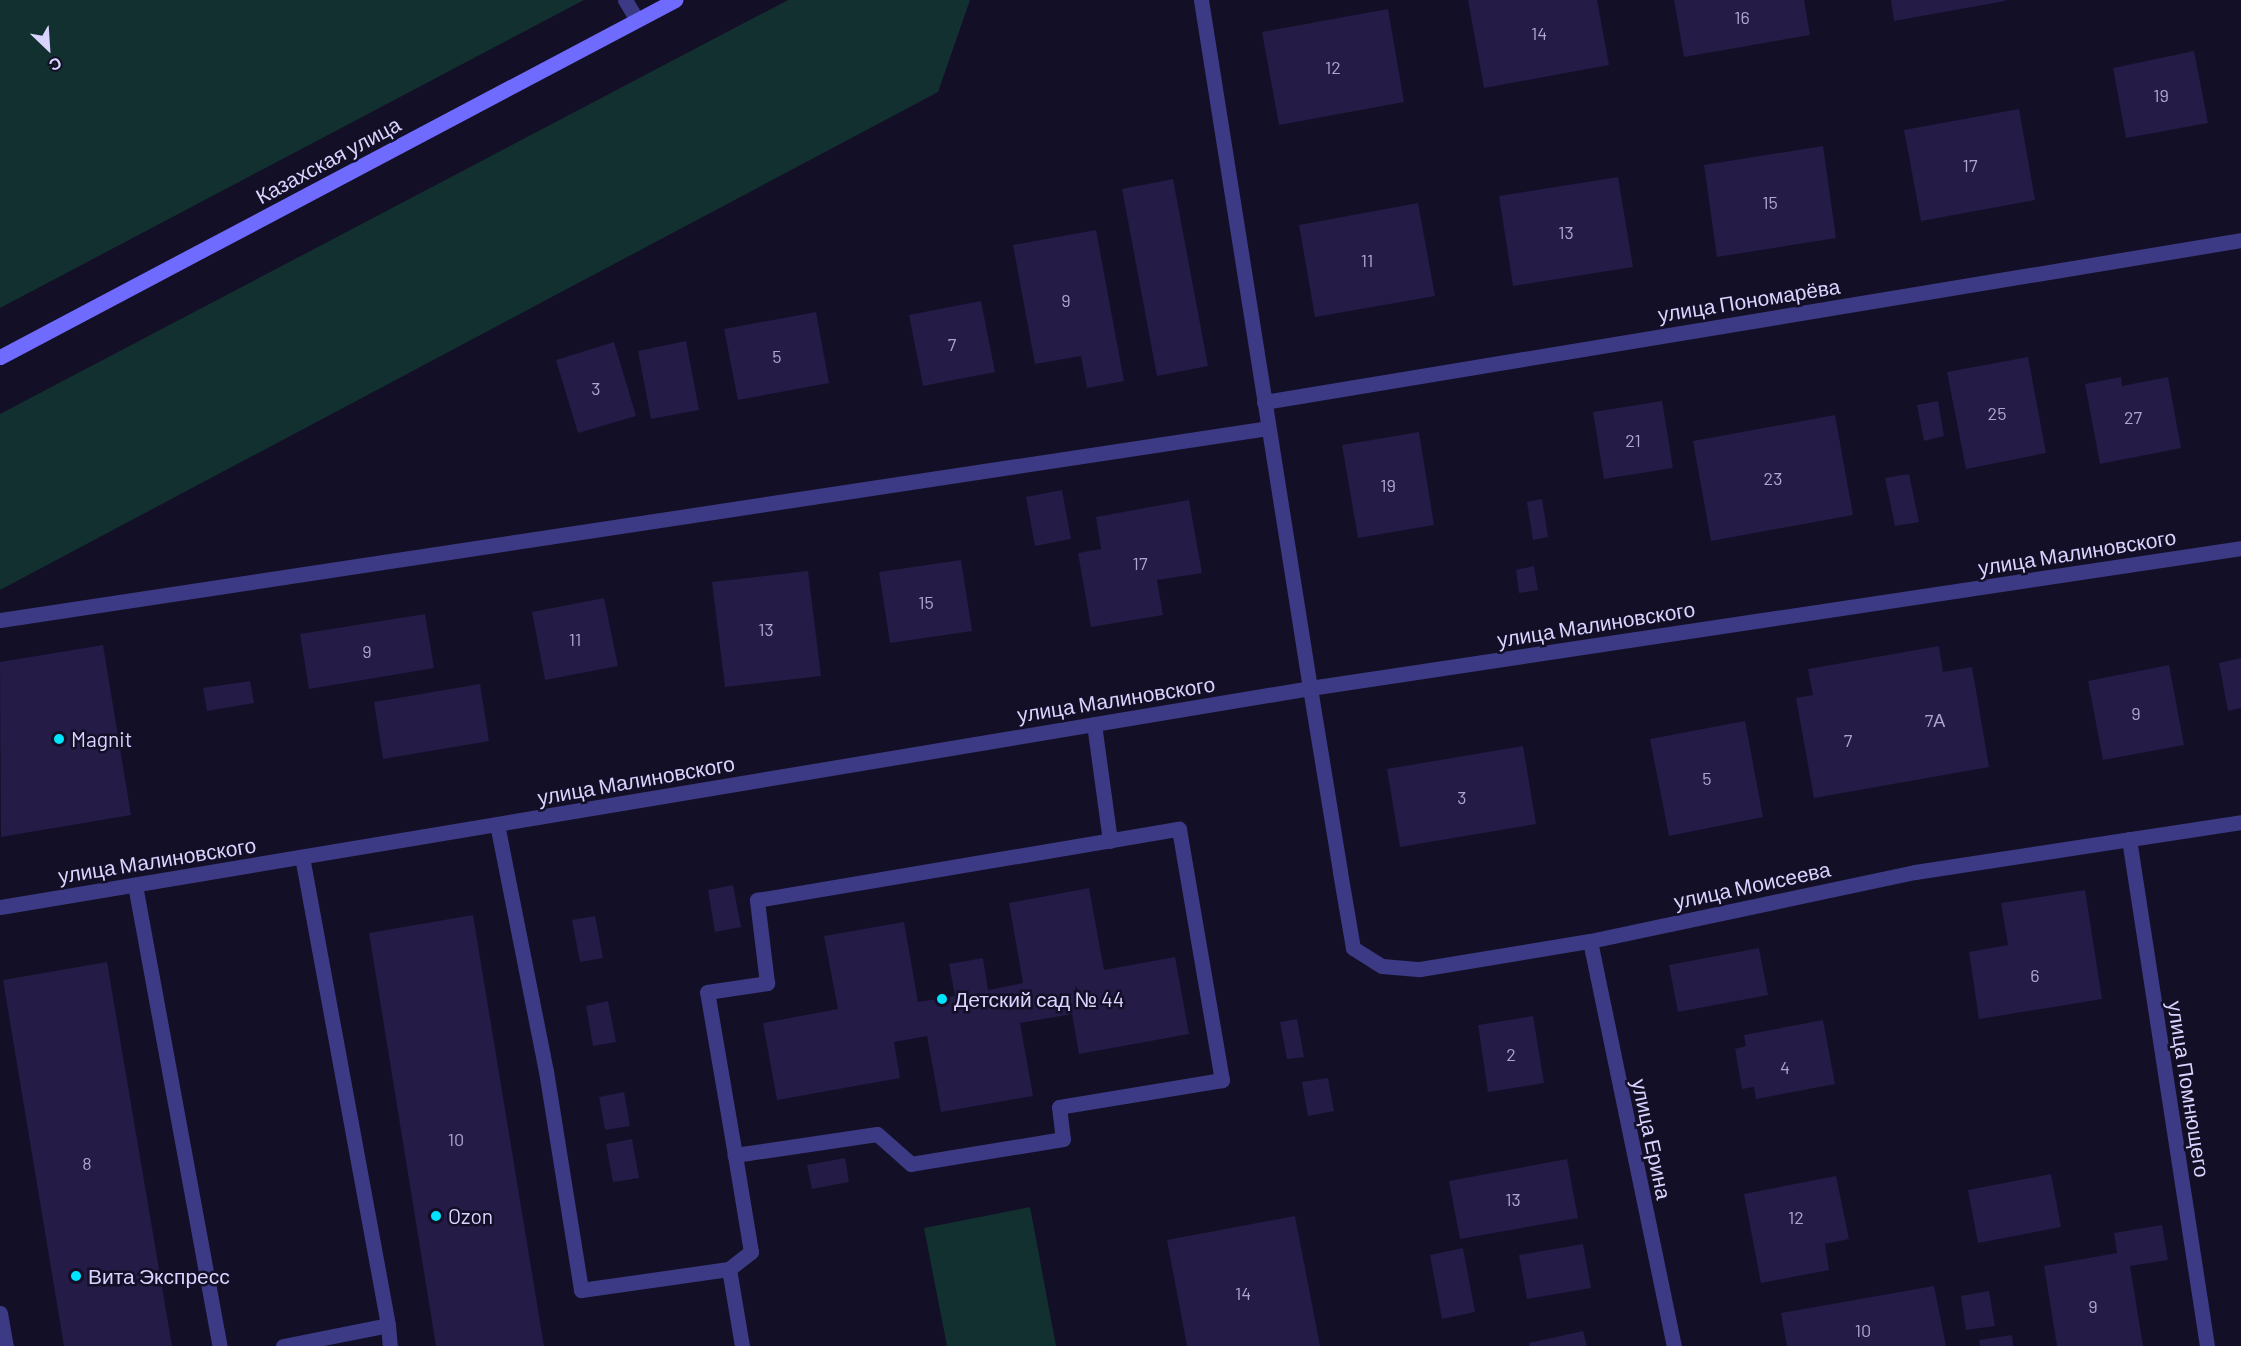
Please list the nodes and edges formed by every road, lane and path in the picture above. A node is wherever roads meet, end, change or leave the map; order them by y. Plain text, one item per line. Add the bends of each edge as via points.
1 (625, 0) edge
2 (675, 0) edge
3 (1201, 0) edge
4 (637, 20) junction
5 (2241, 240) edge
6 (0, 357) edge
7 (1264, 402) junction
8 (1268, 428) junction
9 (2241, 548) edge
10 (0, 620) edge
11 (1310, 688) junction
12 (1094, 724) junction
13 (2241, 822) edge
14 (497, 824) junction
15 (2129, 839) junction
16 (1110, 841) junction
17 (302, 857) junction
18 (135, 885) junction
19 (0, 908) edge
20 (1590, 941) junction
21 (735, 1155) junction
22 (729, 1269) junction
23 (0, 1313) edge
24 (388, 1325) junction
25 (6, 1346) edge
26 (220, 1346) edge
27 (283, 1346) edge
28 (390, 1346) edge
29 (742, 1346) edge
30 (1674, 1346) edge
31 (2207, 1346) edge

1 - 4 street
2 - 4 main road, Казахская улица
3 - 7 street, улица Моисеева
4 - 6 main road, Казахская улица
5 - 7 street, улица Пономарёва
7 - 8 street, улица Моисеева
8 - 10 street
8 - 11 street, улица Моисеева
9 - 11 street, улица Малиновского
11 - 12 street, улица Малиновского
11 - 20 street, улица Моисеева via 1353,948 1382,966 1420,969
12 - 14 street, улица Малиновского
12 - 16 street
13 - 15 street, улица Моисеева
14 - 17 street, улица Малиновского
14 - 22 street via 546,1071 581,1290
15 - 20 street, улица Моисеева via 1915,872
15 - 31 street, улица Помнющего
16 - 21 street via 757,900 767,982 707,992
16 - 21 street via 1179,829 1222,1080 1059,1107 1063,1138 911,1164 877,1134
17 - 18 street, улица Малиновского
17 - 24 street
18 - 19 street, улица Малиновского
18 - 26 street
20 - 30 street, улица Ерина
21 - 22 street via 751,1252
22 - 29 street
23 - 25 street
24 - 27 street
24 - 28 street

